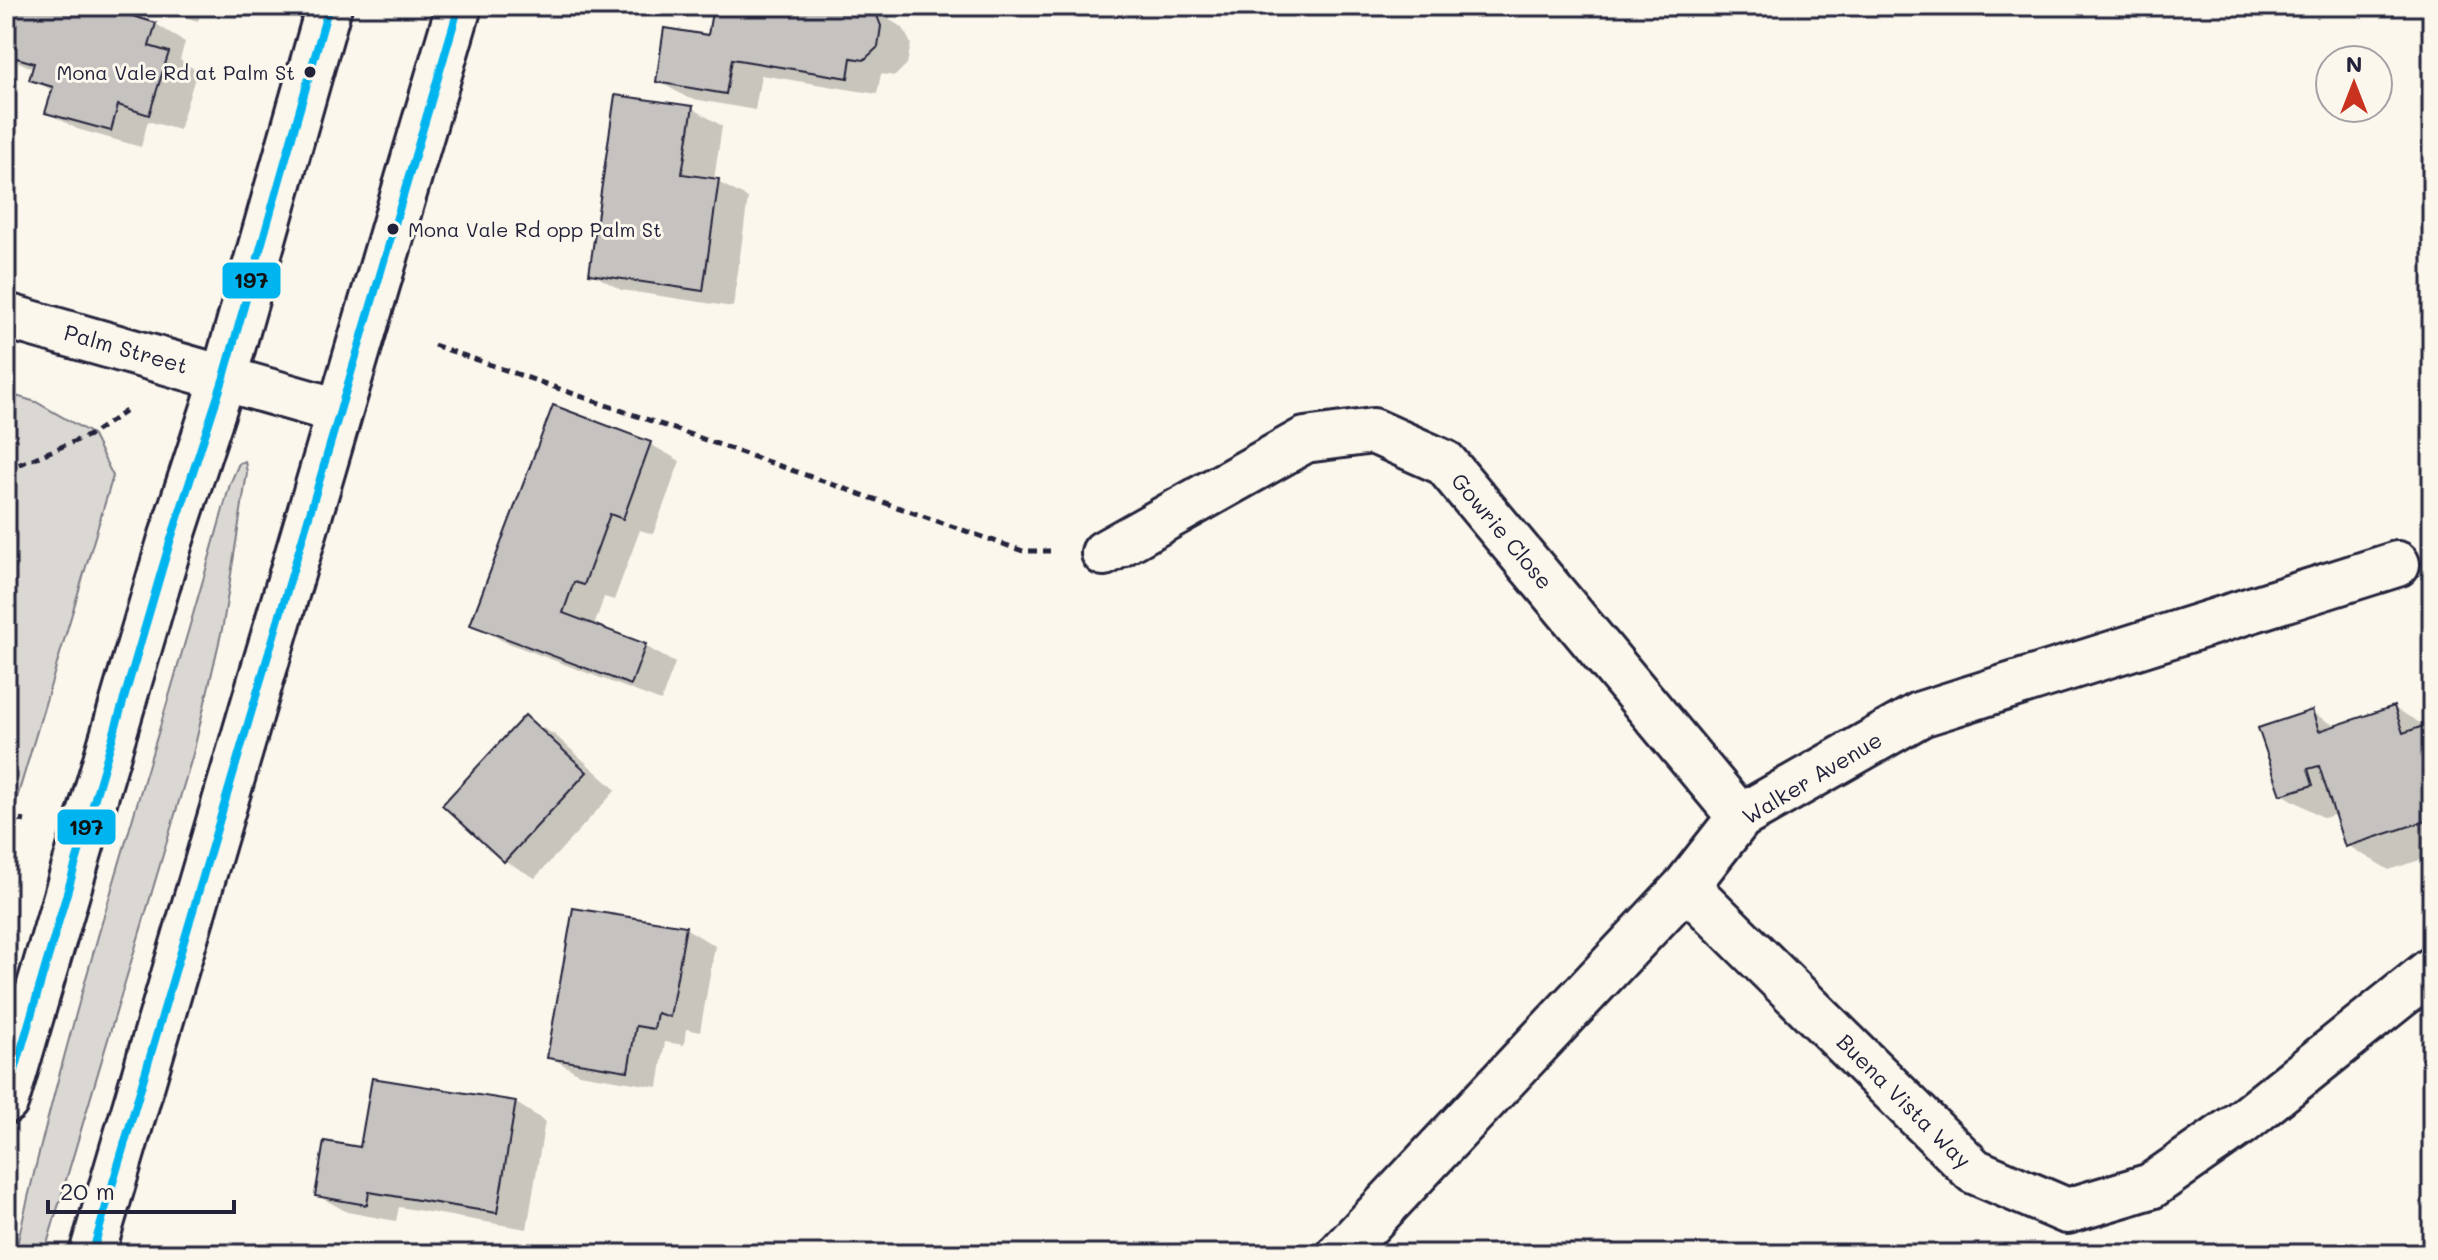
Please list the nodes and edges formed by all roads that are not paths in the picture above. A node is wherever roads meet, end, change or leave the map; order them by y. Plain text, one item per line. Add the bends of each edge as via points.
1 (329, 6) edge
2 (459, 6) edge
3 (6, 316) edge
4 (224, 377) junction
5 (338, 411) junction
6 (1104, 553) road end
7 (2397, 564) dead end
8 (1740, 817) junction
9 (1686, 886) junction
10 (2432, 970) edge
11 (6, 1101) edge
12 (92, 1254) edge
13 (1340, 1254) edge

1 - 4 main road
2 - 5 main road
3 - 4 main road, Palm Street
4 - 5 main road, Palm Street
4 - 11 main road via 170,542
5 - 12 main road
6 - 8 main road, Gowrie Close via 1305,440 1373,431 1445,463
7 - 8 main road, Walker Avenue via 1921,714
8 - 9 main road, Walker Avenue
9 - 10 main road, Buena Vista Way via 1974,1171 2067,1211 2151,1186 2241,1123
9 - 13 main road, Walker Avenue

